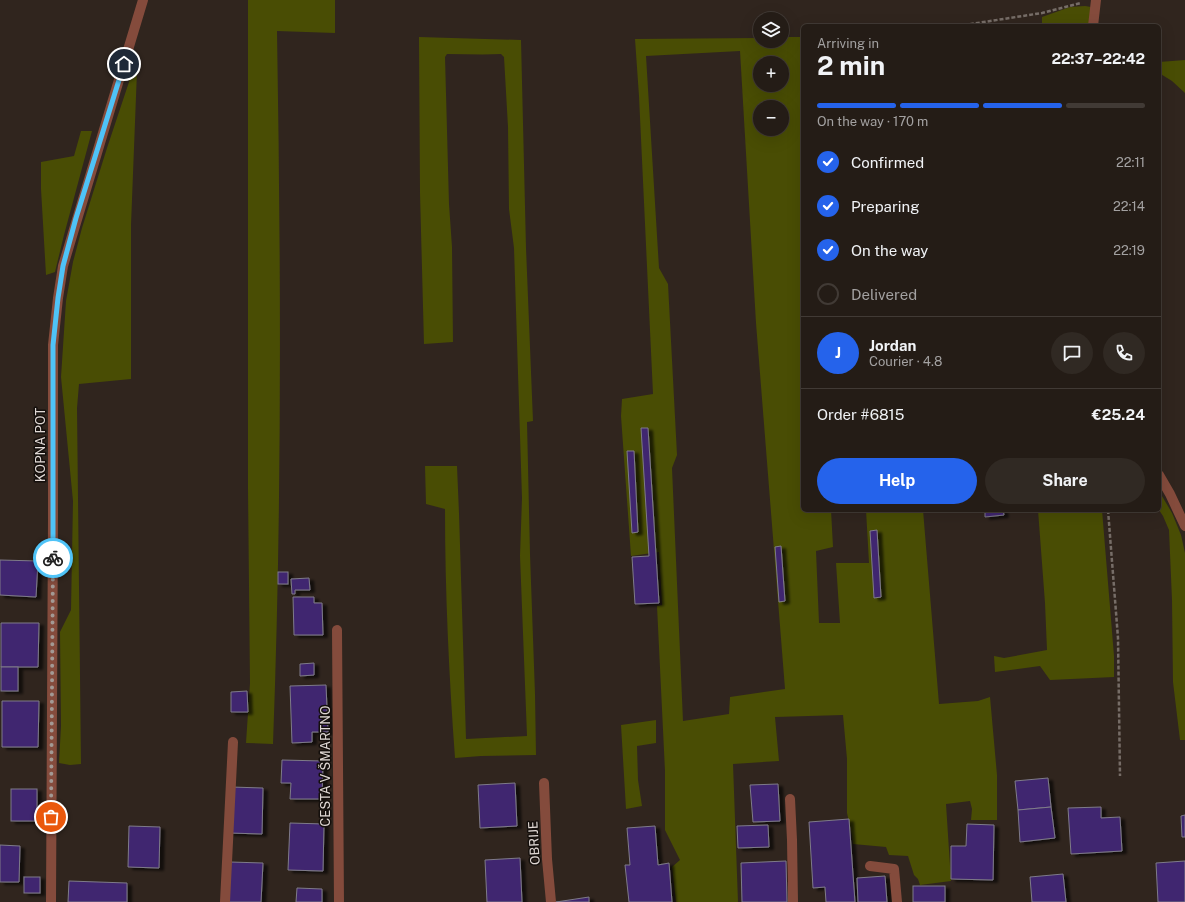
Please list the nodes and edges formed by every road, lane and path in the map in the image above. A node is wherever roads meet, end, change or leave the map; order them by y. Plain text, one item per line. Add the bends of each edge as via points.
1 (143, 0) edge
2 (1091, 1) edge
3 (971, 24) edge
4 (1093, 24) edge
5 (1161, 478) edge
6 (1108, 512) edge
7 (1185, 526) edge
8 (337, 630) dead end
9 (233, 742) dead end
10 (1120, 776) dead end
11 (544, 783) dead end
12 (790, 799) dead end
13 (870, 866) dead end
14 (51, 902) edge
15 (225, 902) edge
16 (339, 902) edge
17 (551, 902) edge
18 (793, 902) edge
19 (897, 902) edge

1 - 14 street, KOPNA POT via 63,266 53,345
2 - 3 path via 1042,13
2 - 4 street
5 - 7 street
6 - 10 path via 1118,638
8 - 16 street, CESTA V ŠMARTNO
9 - 15 street
11 - 17 street, OBRIJE
12 - 18 street
13 - 19 street via 894,869

